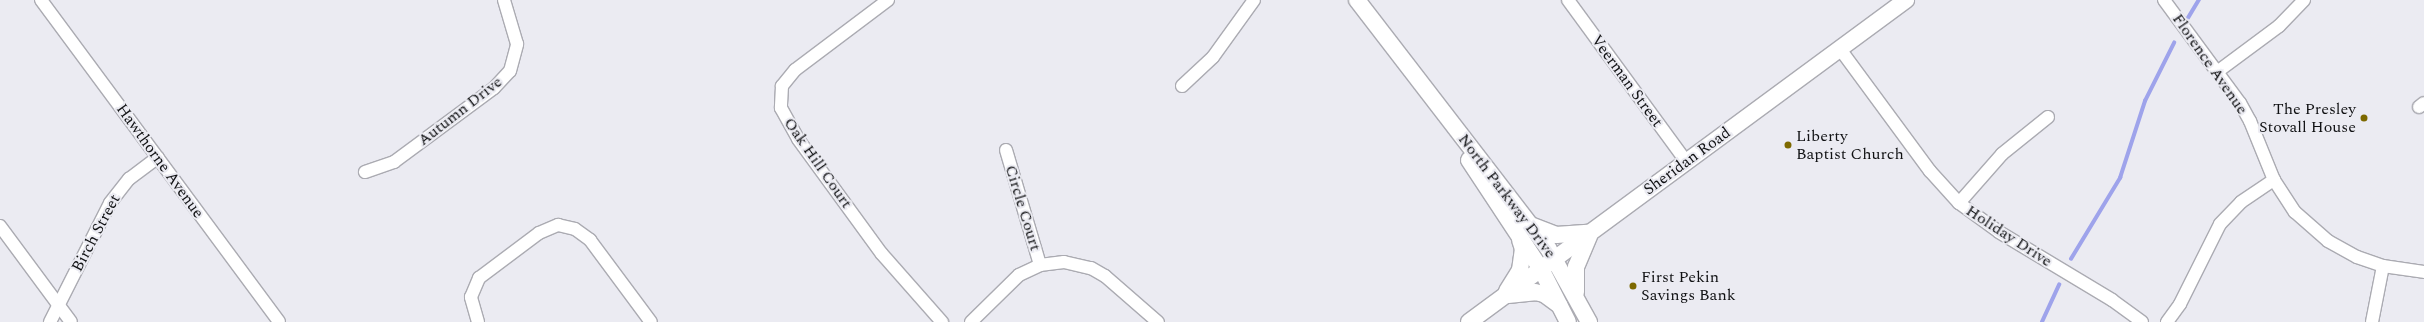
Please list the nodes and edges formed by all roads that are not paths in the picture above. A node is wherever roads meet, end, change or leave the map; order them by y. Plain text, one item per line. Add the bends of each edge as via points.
1 (41, 0) edge
2 (504, 0) edge
3 (888, 0) edge
4 (1254, 0) edge
5 (1357, 0) edge
6 (1568, 0) edge
7 (1906, 0) edge
8 (2164, 0) edge
9 (2304, 0) edge
10 (1840, 49) junction
11 (2218, 72) junction
12 (1414, 76) junction
13 (1182, 86) dead end
14 (2048, 117) dead end
15 (1006, 150) dead end
16 (158, 158) junction
17 (1686, 161) junction
18 (365, 172) dead end
19 (2274, 180) junction
20 (1959, 203) junction
21 (0, 226) edge
22 (1532, 226) junction
23 (1591, 232) junction
24 (1520, 237) junction
25 (1555, 259) junction
26 (1040, 265) junction
27 (2383, 266) junction
28 (1541, 269) junction
29 (2424, 272) edge
30 (1503, 297) junction
31 (1578, 299) junction
32 (58, 305) junction
33 (1561, 307) junction
34 (50, 322) edge
35 (71, 322) edge
36 (279, 322) edge
37 (478, 322) edge
38 (651, 322) edge
39 (942, 322) edge
40 (971, 322) edge
41 (1158, 322) edge
42 (1469, 322) edge
43 (1568, 322) edge
44 (1589, 322) edge
45 (2142, 322) edge
46 (2167, 322) edge
47 (2372, 322) edge

1 - 16 street, Hawthorne Avenue
2 - 18 street, Autumn Drive via 517,44 510,71 494,88 394,162
3 - 39 street, Oak Hill Court via 794,70 782,86 780,100 790,128 873,242
4 - 13 street via 1213,57
5 - 12 main road, North Parkway Drive
6 - 17 street, Veerman Street
7 - 10 main road, Sheridan Road
8 - 11 street, Florence Avenue
9 - 11 street via 2279,26
10 - 17 main road, Sheridan Road
10 - 20 street, Holiday Drive via 1930,171
11 - 19 street, Florence Avenue via 2250,121
12 - 22 main road, North Parkway Drive
12 - 24 main road, North Parkway Drive
14 - 20 street via 2002,154
15 - 26 street, Circle Court
16 - 32 street, Birch Street via 129,179 110,203
16 - 36 street, Hawthorne Avenue
17 - 23 main road, Sheridan Road
19 - 27 street, Florence Avenue via 2291,207 2311,228 2337,247
19 - 46 street via 2241,202 2220,224 2180,304
20 - 45 street, Holiday Drive via 1999,232 2112,300
21 - 32 street
22 - 23 main road via 1556,235 1581,235
22 - 25 main road, North Parkway Drive
23 - 25 main road, Sheridan Road
23 - 31 main road via 1584,243 1576,267
24 - 28 main road, North Parkway Drive
24 - 30 main road via 1523,249 1520,270
25 - 28 main road, Sheridan Road
25 - 31 main road, North Parkway Drive
26 - 40 street via 1019,275 1006,285
26 - 41 street via 1064,262 1091,268 1116,283
27 - 29 street, Florence Avenue
27 - 47 street
28 - 30 main road, Sheridan Road
28 - 33 main road, North Parkway Drive
30 - 33 main road via 1535,292 1544,294
30 - 42 main road, Sheridan Road
31 - 44 main road, North Parkway Drive
32 - 34 street, Birch Street
32 - 35 street
33 - 43 main road, North Parkway Drive
37 - 38 street via 471,297 479,278 539,233 558,225 575,229 590,240

